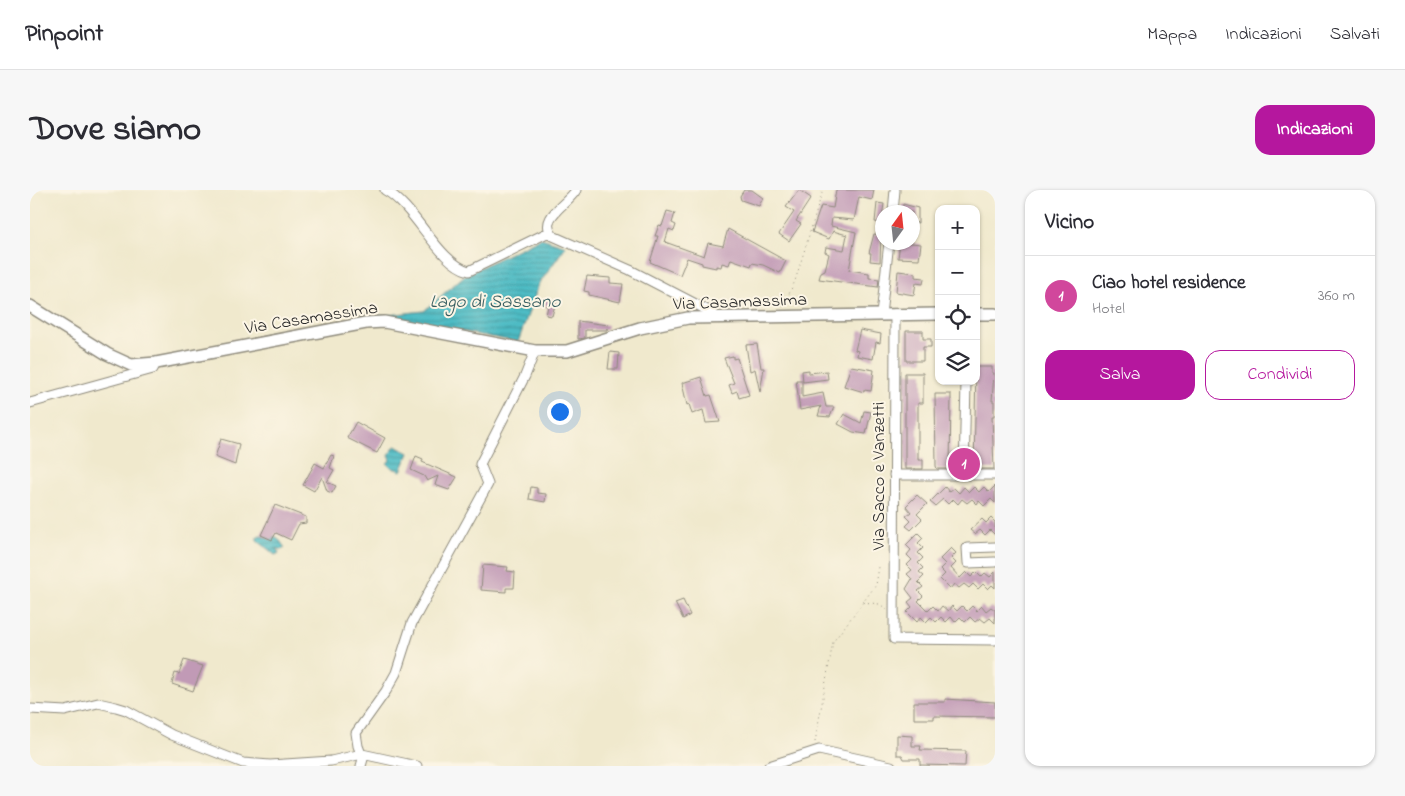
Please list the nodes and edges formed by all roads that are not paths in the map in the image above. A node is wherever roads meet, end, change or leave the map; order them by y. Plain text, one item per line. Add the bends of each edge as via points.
1 (385, 190) edge
2 (576, 190) edge
3 (895, 190) edge
4 (894, 205) edge
5 (549, 232) junction
6 (888, 250) edge
7 (30, 306) edge
8 (881, 314) junction
9 (895, 314) junction
10 (935, 314) edge
11 (980, 314) edge
12 (995, 314) edge
13 (717, 318) junction
14 (535, 351) junction
15 (156, 363) junction
16 (966, 385) edge
17 (30, 403) edge
18 (894, 475) junction
19 (964, 475) junction
20 (995, 475) edge
21 (995, 548) edge
22 (995, 562) edge
23 (995, 640) edge
24 (30, 709) edge
25 (364, 754) junction
26 (361, 766) edge
27 (417, 766) edge
28 (769, 766) edge
29 (891, 766) edge

1 - 5 street via 400,201 453,264 469,271
2 - 5 street via 551,216
3 - 4 street
5 - 13 street via 630,270
6 - 8 street
7 - 15 main road, Via Casamassima via 107,354 131,365
8 - 9 main road, Via Casamassima
8 - 13 main road, Via Casamassima
9 - 10 main road, Via Casamassima
9 - 18 street, Via Sacco e Vanzetti
11 - 12 main road
13 - 14 main road, Via Casamassima via 665,321 567,351
14 - 15 main road, Via Casamassima via 384,322 239,345
14 - 25 street via 480,464 488,484 412,623 396,673 356,733 358,746
15 - 17 street via 153,369
16 - 19 street
18 - 19 street
18 - 23 street, Via Sacco e Vanzetti via 894,638
19 - 20 street
21 - 22 street via 967,548 968,563
24 - 25 street via 65,710 98,703 116,707 172,735 243,763 270,765 331,761
25 - 26 street
25 - 27 street
28 - 29 street via 814,750

